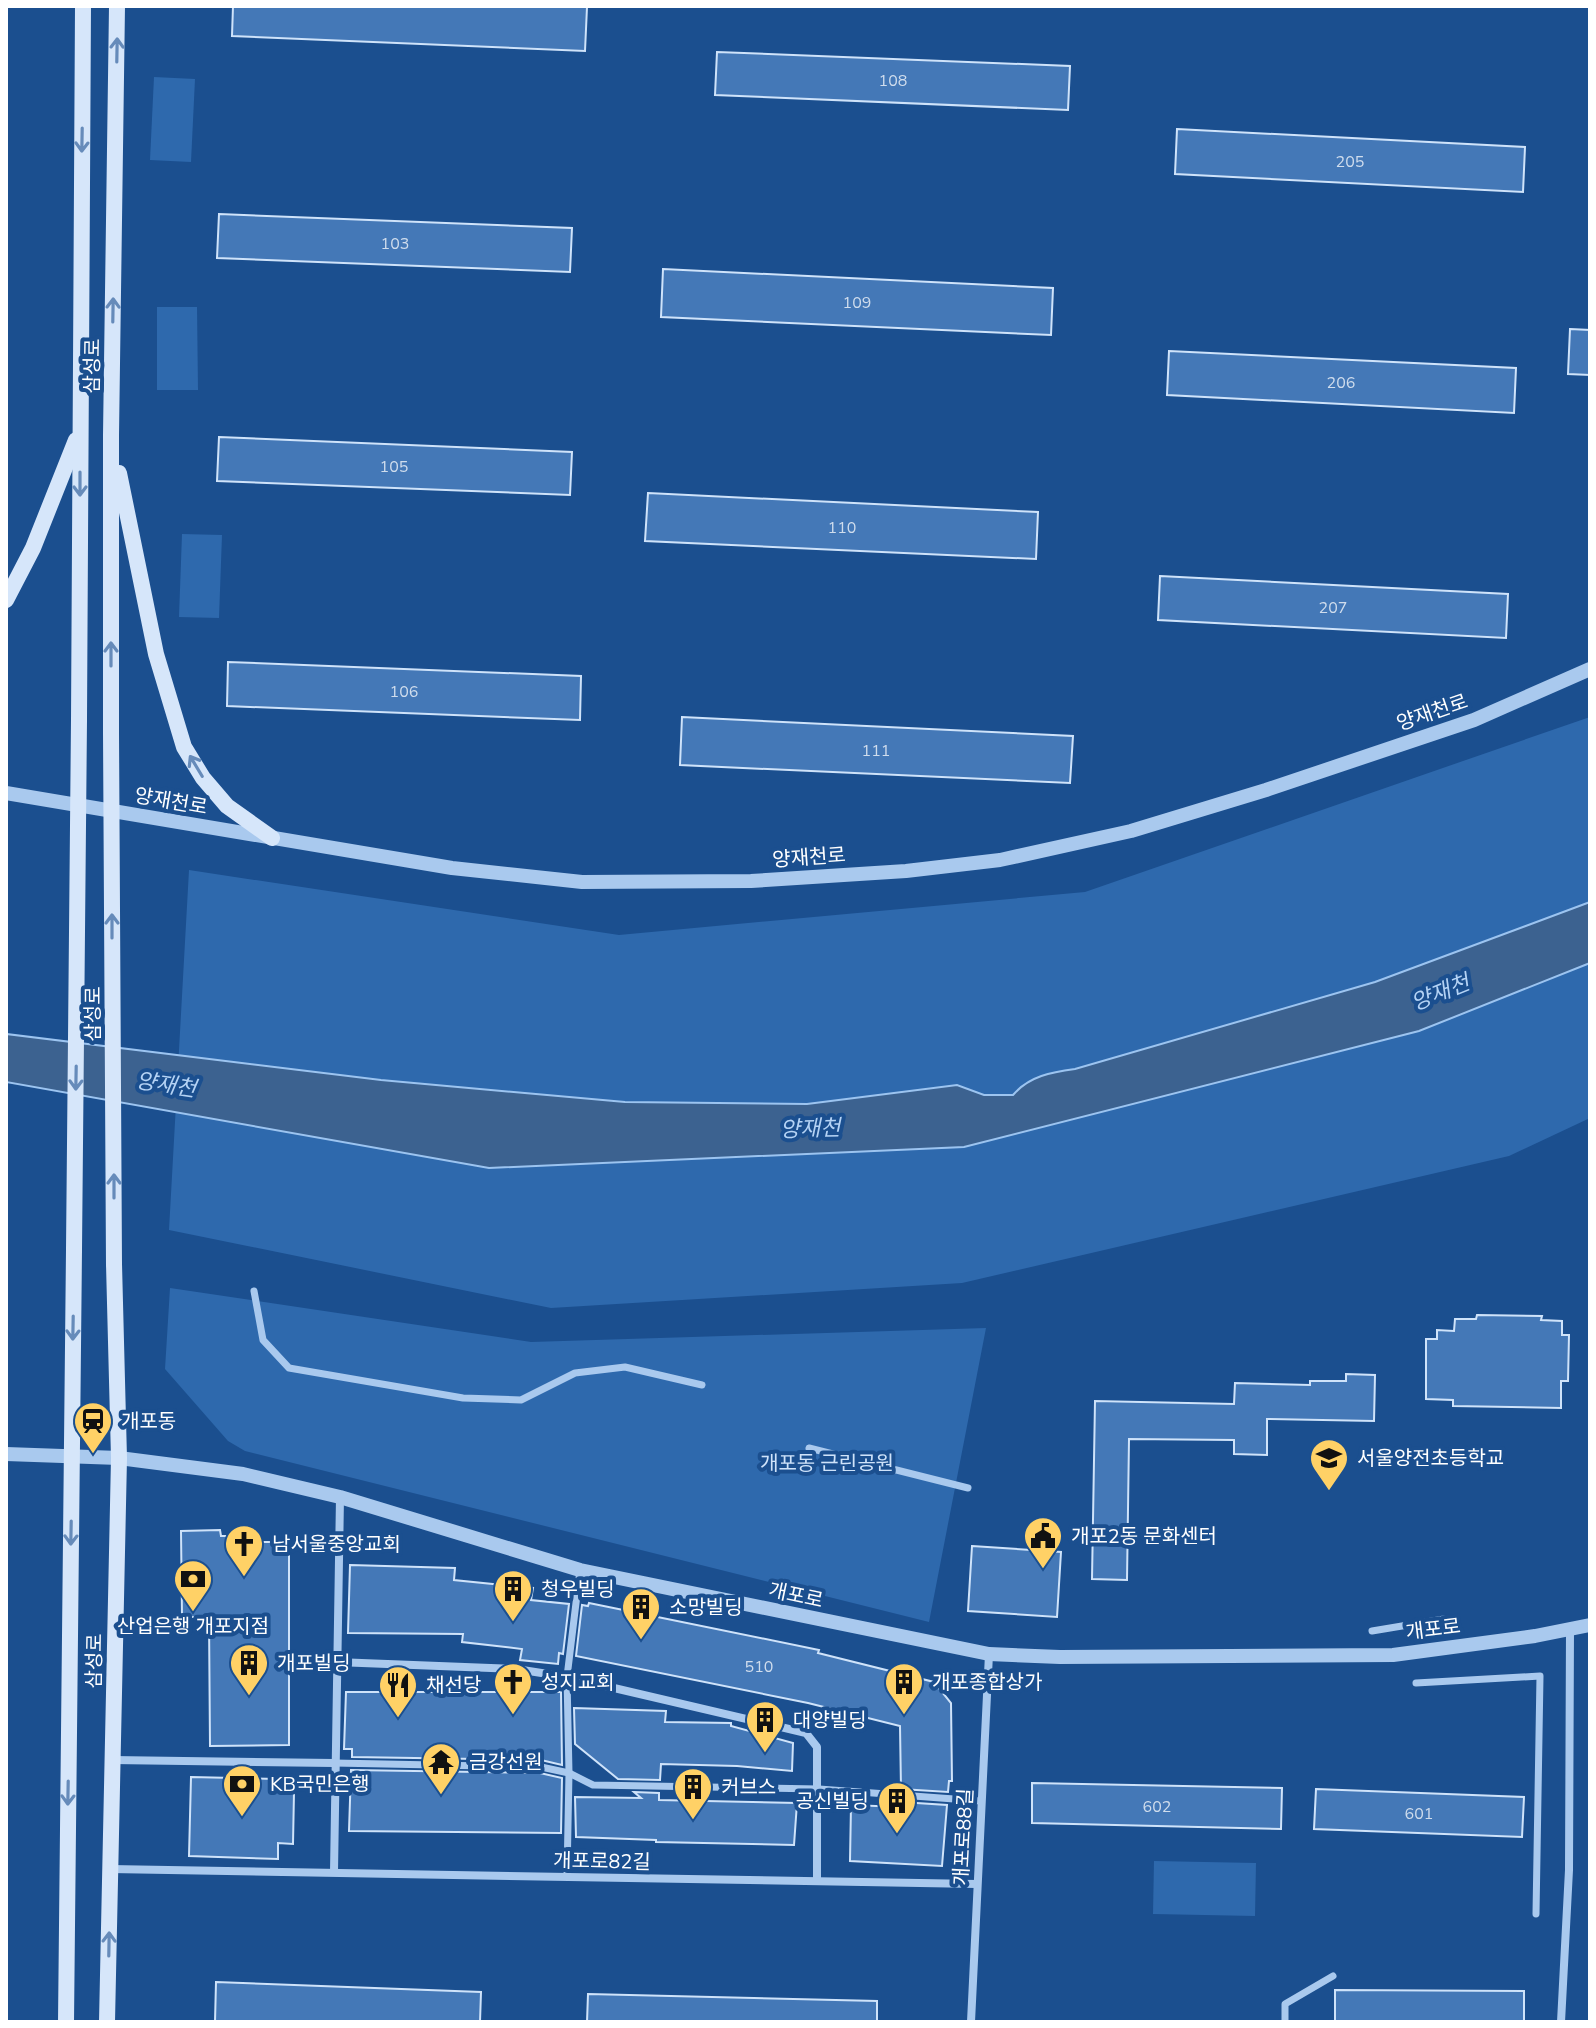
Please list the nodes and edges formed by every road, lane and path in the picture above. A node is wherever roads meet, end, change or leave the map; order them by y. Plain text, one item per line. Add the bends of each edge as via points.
1 (83, 6) edge
2 (117, 6) edge
3 (80, 431) junction
4 (111, 435) junction
5 (6, 600) edge
6 (1590, 669) edge
7 (6, 793) edge
8 (272, 838) junction
9 (254, 1291) dead end
10 (702, 1385) dead end
11 (809, 1448) dead end
12 (6, 1454) edge
13 (72, 1455) junction
14 (119, 1458) junction
15 (968, 1488) dead end
16 (340, 1497) junction
17 (580, 1570) junction
18 (1444, 1619) dead end
19 (1590, 1625) edge
20 (1570, 1629) junction
21 (1372, 1631) dead end
22 (989, 1654) junction
23 (336, 1662) junction
24 (567, 1677) junction
25 (1416, 1683) dead end
26 (111, 1760) junction
27 (334, 1763) junction
28 (569, 1773) junction
29 (819, 1789) junction
30 (981, 1801) junction
31 (110, 1869) junction
32 (334, 1872) junction
33 (567, 1876) junction
34 (817, 1881) junction
35 (977, 1884) junction
36 (1536, 1914) dead end
37 (1333, 1976) dead end
38 (66, 2022) edge
39 (107, 2022) edge
40 (971, 2022) edge
41 (1285, 2022) edge
42 (1561, 2022) edge

1 -> 3 main road, 삼성로
4 -> 2 main road, 삼성로
3 - 5 main road
3 -> 13 main road, 삼성로, bridge
8 -> 4 main road via 227,806 184,747 156,654
14 -> 4 main road, 삼성로, bridge
6 - 8 street, 양재천로 via 1474,720 1266,790 1100,839 1000,860 766,880 582,882 452,868
7 - 8 street, 양재천로
9 - 10 street via 263,1340 289,1368 463,1398 521,1400 575,1373 625,1367
11 - 15 street
12 - 13 street, 개포로
13 - 14 street, 개포로
13 -> 38 main road, 삼성로
14 - 16 street, 개포로 via 243,1474
14 - 26 main road, 삼성로
16 - 17 street, 개포로
16 - 23 street
17 - 22 street, 개포로
17 - 24 street
18 - 21 street
19 - 20 street, 개포로
20 - 22 street, 개포로 via 1393,1655
20 - 42 street via 1569,1870
22 - 30 street, 개포로88길
23 - 24 street via 516,1669
23 - 27 street
24 - 28 street
24 - 29 street via 806,1733 817,1747
25 - 36 street via 1540,1676
26 - 27 street
26 - 31 main road, 삼성로
27 - 28 street via 541,1767
27 - 32 street
28 - 29 street via 593,1785
28 - 33 street
29 - 30 street
29 - 34 street
30 - 35 street, 개포로88길
31 - 32 street, 개포로82길
39 -> 31 main road, 삼성로
32 - 33 street, 개포로82길
33 - 34 street, 개포로82길
34 - 35 street, 개포로82길
35 - 40 street, 개포로88길
37 - 41 street via 1285,2004

